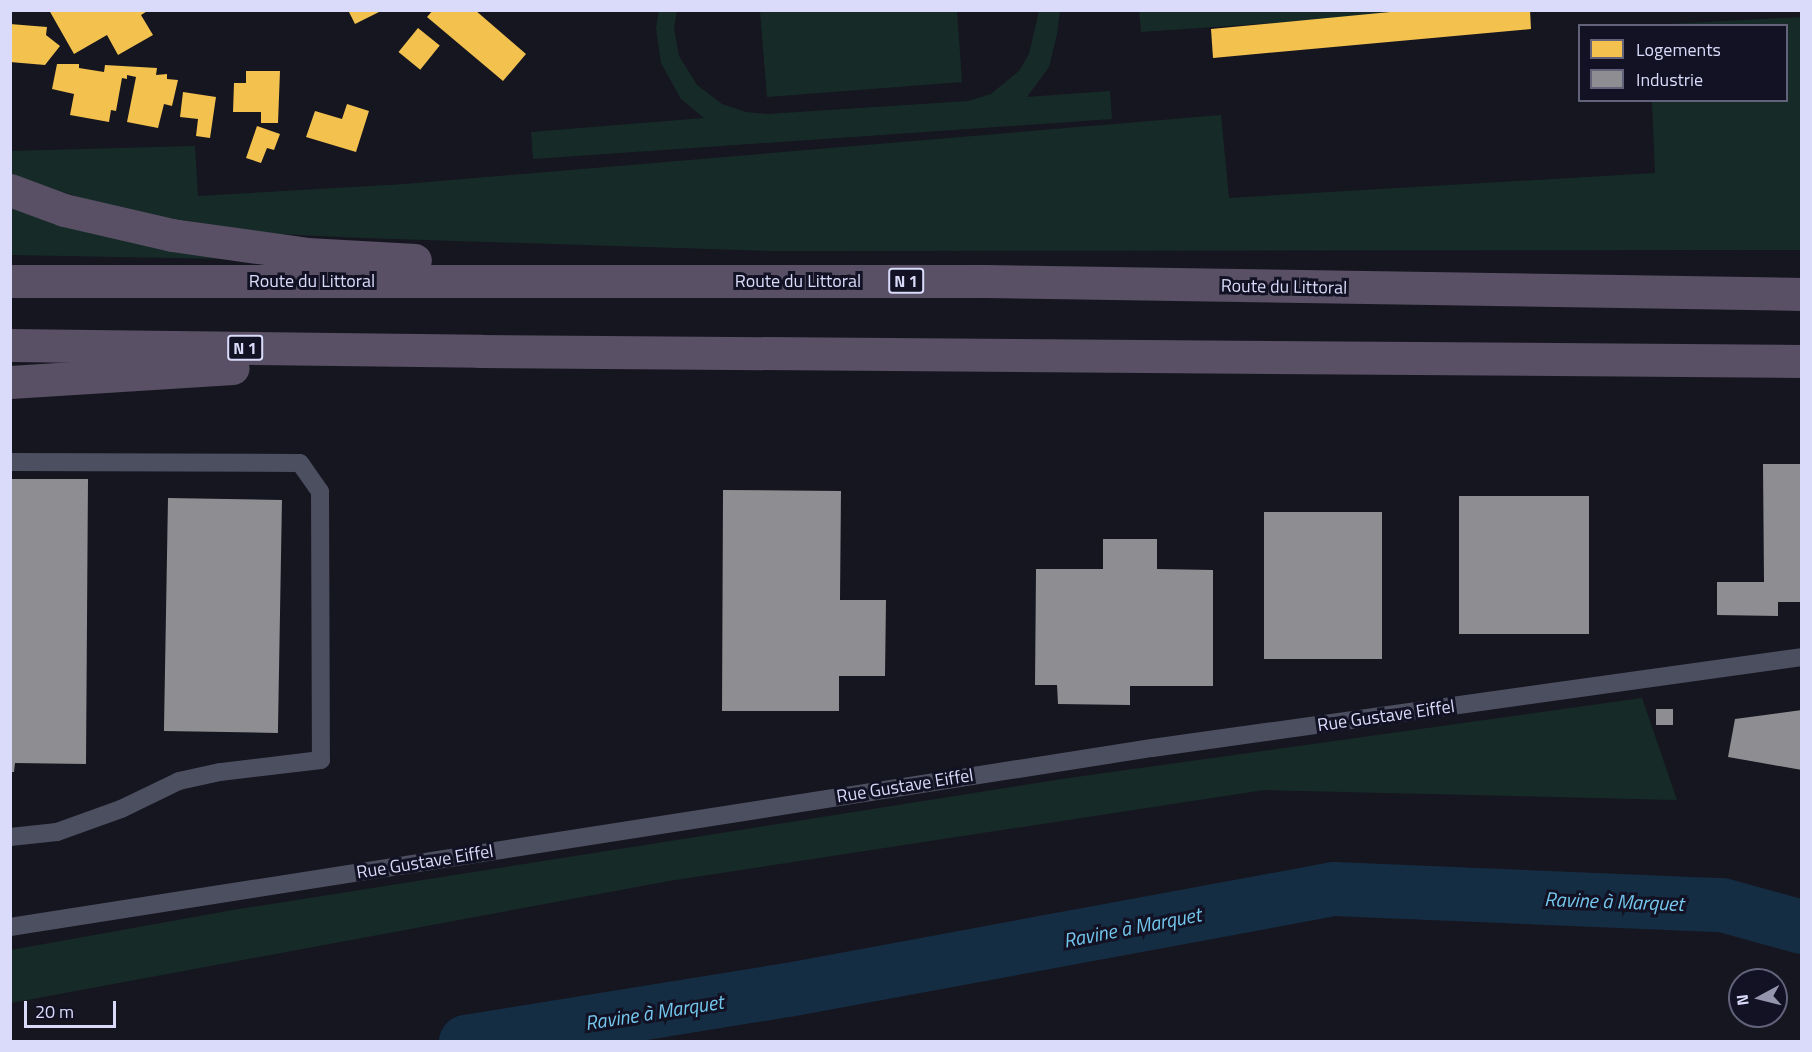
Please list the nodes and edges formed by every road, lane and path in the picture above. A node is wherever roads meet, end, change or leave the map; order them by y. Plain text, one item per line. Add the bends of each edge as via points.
1 (10, 190) edge
2 (10, 281) edge
3 (1597, 292) junction
4 (1802, 294) edge
5 (10, 345) edge
6 (480, 351) junction
7 (1802, 361) edge
8 (10, 382) edge
9 (10, 462) edge
10 (1802, 657) edge
11 (10, 837) edge
12 (10, 927) edge

1 - 3 highway via 64,210 172,235 307,254 461,263 1240,268
2 - 3 highway, Route du Littoral / N 1 via 985,281
3 - 4 highway, Route du Littoral / N 1
5 - 6 highway, N 1
6 - 7 highway, N 1
6 - 8 highway
9 - 11 lane via 300,463 320,492 321,748 321,760 179,781 121,809 57,832
10 - 12 lane, Rue Gustave Eiffel via 1141,749

